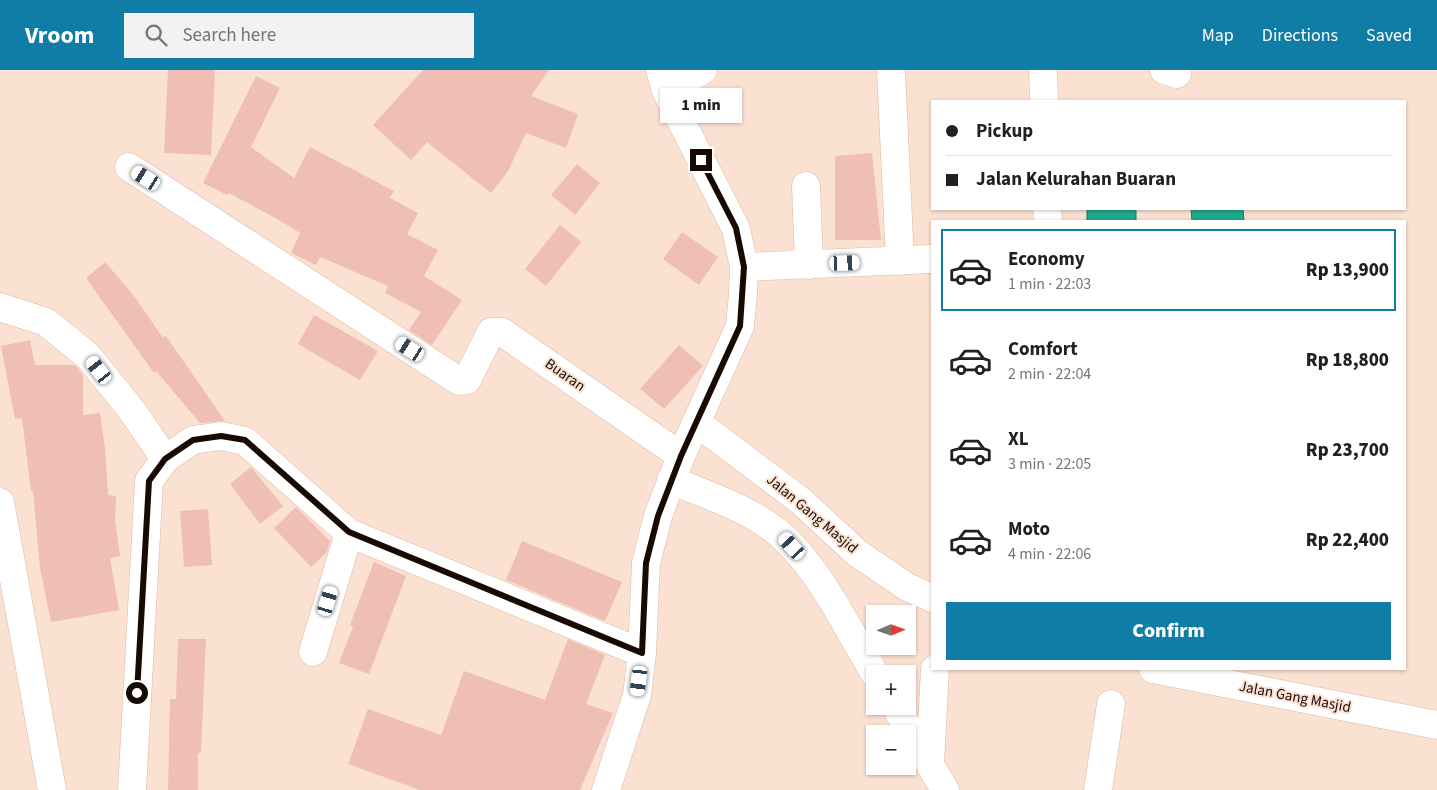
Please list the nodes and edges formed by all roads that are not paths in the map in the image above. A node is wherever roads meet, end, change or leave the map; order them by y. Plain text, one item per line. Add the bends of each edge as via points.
1 (702, 70) edge
2 (891, 70) edge
3 (1043, 70) edge
4 (663, 80) edge
5 (1044, 100) edge
6 (129, 167) dead end
7 (806, 186) dead end
8 (931, 260) edge
9 (900, 261) junction
10 (809, 265) junction
11 (744, 267) junction
12 (0, 307) edge
13 (696, 422) junction
14 (165, 459) junction
15 (676, 468) junction
16 (0, 502) edge
17 (349, 532) junction
18 (931, 598) edge
19 (313, 652) dead end
20 (642, 653) junction
21 (870, 665) edge
22 (935, 670) edge
23 (1158, 670) edge
24 (1111, 704) dead end
25 (900, 715) edge
26 (1437, 725) edge
27 (930, 764) junction
28 (52, 790) edge
29 (132, 790) edge
30 (606, 790) edge
31 (945, 790) edge
32 (1098, 790) edge

1 - 4 street
2 - 9 street
3 - 5 street
4 - 11 street via 736,228
6 - 15 street, Buaran via 459,381 467,380 491,332 502,332
7 - 10 street
8 - 9 street
9 - 10 street
10 - 11 street
11 - 13 street via 740,326
12 - 14 street via 46,322 88,356
13 - 15 street
13 - 18 street, Jalan Gang Masjid via 802,502 857,553 907,587
14 - 17 street via 193,440 221,436 245,440
14 - 29 street via 149,481
15 - 20 street via 658,516 646,563
15 - 21 street via 783,537 820,584
16 - 28 street
17 - 19 street
17 - 20 street
20 - 30 street via 637,695
22 - 27 street
23 - 26 street, Jalan Gang Masjid
24 - 32 street
25 - 27 street
27 - 31 street

